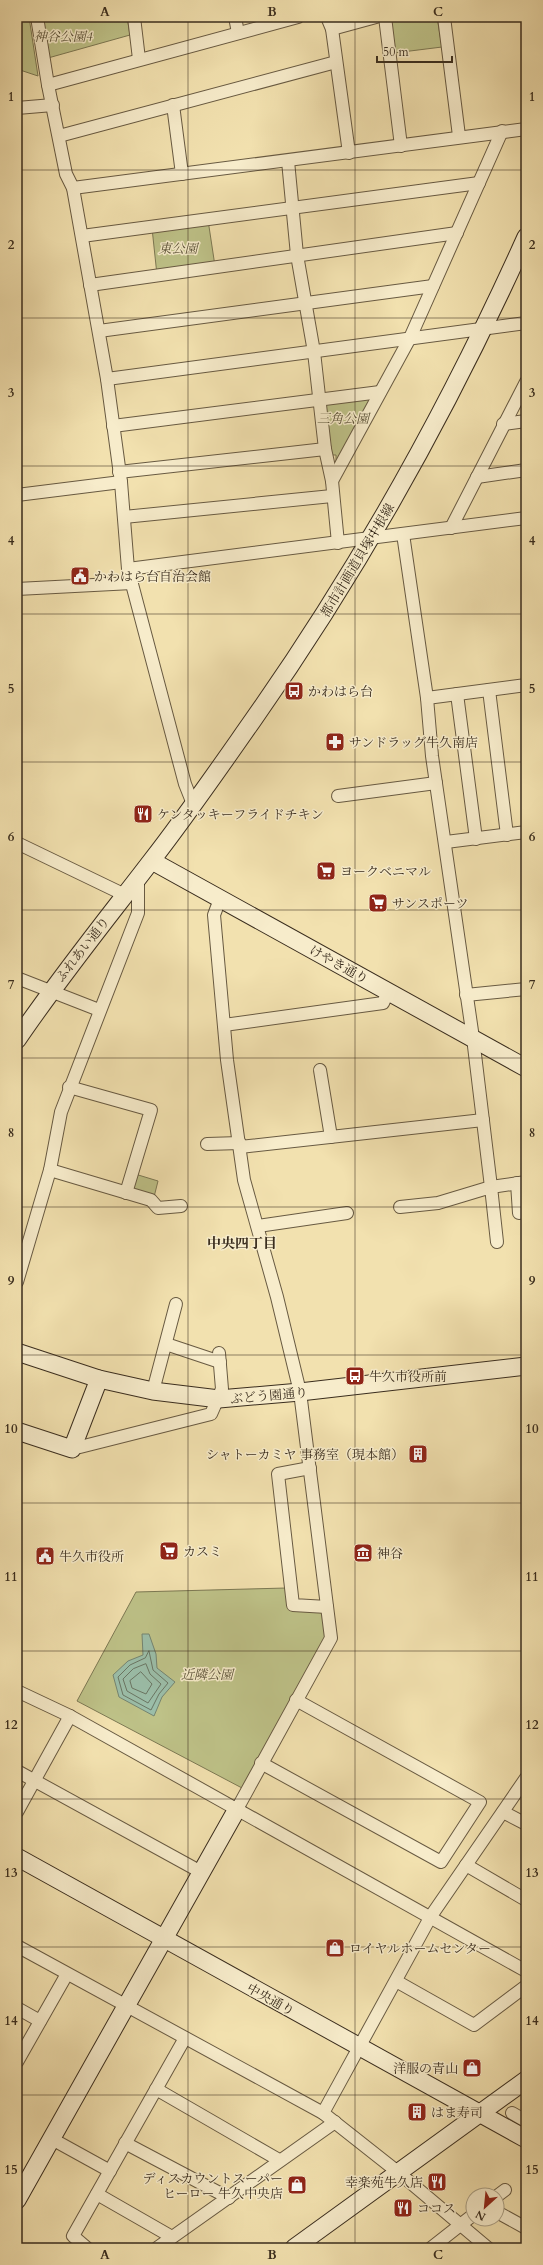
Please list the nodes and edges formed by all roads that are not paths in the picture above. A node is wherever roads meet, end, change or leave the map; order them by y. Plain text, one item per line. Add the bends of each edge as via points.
1 (37, 17) edge
2 (134, 17) edge
3 (235, 17) edge
4 (298, 17) edge
5 (327, 17) edge
6 (376, 17) edge
7 (385, 17) edge
8 (444, 17) edge
9 (278, 20) edge
10 (332, 29) junction
11 (238, 33) junction
12 (139, 59) junction
13 (336, 62) junction
14 (48, 85) junction
15 (53, 105) junction
16 (173, 105) junction
17 (17, 108) edge
18 (526, 129) edge
19 (502, 131) junction
20 (59, 136) junction
21 (459, 136) junction
22 (401, 146) junction
23 (349, 153) junction
24 (288, 161) junction
25 (182, 174) junction
26 (479, 183) junction
27 (73, 188) junction
28 (294, 207) junction
29 (456, 233) junction
30 (82, 236) junction
31 (526, 237) edge
32 (297, 255) junction
33 (90, 285) junction
34 (433, 286) junction
35 (305, 302) junction
36 (526, 322) edge
37 (484, 328) junction
38 (98, 331) junction
39 (410, 338) junction
40 (314, 352) junction
41 (107, 379) junction
42 (526, 382) edge
43 (380, 392) junction
44 (319, 399) junction
45 (526, 421) edge
46 (503, 424) junction
47 (113, 426) junction
48 (325, 449) junction
49 (526, 470) edge
50 (120, 477) junction
51 (477, 477) junction
52 (332, 481) junction
53 (17, 495) edge
54 (332, 496) junction
55 (124, 517) junction
56 (526, 518) edge
57 (451, 528) junction
58 (403, 534) junction
59 (373, 537) junction
60 (338, 543) junction
61 (128, 569) junction
62 (132, 583) junction
63 (17, 589) edge
64 (526, 685) edge
65 (489, 690) junction
66 (457, 694) junction
67 (427, 698) junction
68 (436, 783) junction
69 (338, 796) dead end
70 (194, 804) junction
71 (526, 832) edge
72 (507, 835) junction
73 (476, 839) junction
74 (17, 842) edge
75 (446, 842) junction
76 (152, 861) junction
77 (138, 878) junction
78 (125, 895) junction
79 (220, 899) junction
80 (17, 978) edge
81 (526, 989) edge
82 (50, 991) junction
83 (388, 992) junction
84 (466, 995) junction
85 (99, 1010) junction
86 (224, 1025) junction
87 (473, 1038) junction
88 (17, 1040) edge
89 (526, 1068) edge
90 (320, 1070) dead end
91 (69, 1087) junction
92 (483, 1120) junction
93 (331, 1137) junction
94 (207, 1144) dead end
95 (240, 1145) junction
96 (50, 1170) junction
97 (521, 1183) edge
98 (491, 1187) junction
99 (126, 1193) junction
100 (181, 1206) dead end
101 (400, 1206) dead end
102 (347, 1213) dead end
103 (520, 1214) dead end
104 (258, 1226) junction
105 (497, 1242) dead end
106 (17, 1282) edge
107 (176, 1304) dead end
108 (166, 1344) junction
109 (17, 1352) edge
110 (526, 1366) edge
111 (99, 1379) junction
112 (152, 1391) junction
113 (300, 1392) junction
114 (219, 1399) junction
115 (17, 1431) edge
116 (72, 1449) junction
117 (310, 1468) junction
118 (327, 1607) junction
119 (17, 1691) edge
120 (296, 1700) junction
121 (70, 1716) junction
122 (261, 1762) junction
123 (17, 1771) edge
124 (526, 1778) edge
125 (35, 1780) junction
126 (237, 1809) junction
127 (17, 1812) edge
128 (503, 1812) junction
129 (526, 1824) edge
130 (17, 1858) edge
131 (466, 1865) junction
132 (201, 1872) junction
133 (526, 1900) edge
134 (431, 1916) junction
135 (164, 1939) junction
136 (17, 1946) edge
137 (526, 1971) edge
138 (67, 1974) junction
139 (396, 1980) junction
140 (526, 1986) edge
141 (127, 2006) junction
142 (17, 2008) edge
143 (40, 2021) junction
144 (184, 2038) junction
145 (358, 2048) junction
146 (17, 2062) edge
147 (526, 2080) edge
148 (156, 2089) junction
149 (323, 2113) junction
150 (512, 2113) dead end
151 (480, 2114) junction
152 (526, 2121) edge
153 (335, 2122) junction
154 (52, 2139) junction
155 (526, 2139) edge
156 (125, 2143) junction
157 (280, 2160) junction
158 (110, 2171) junction
159 (399, 2173) junction
160 (97, 2194) junction
161 (228, 2198) junction
162 (17, 2200) edge
163 (505, 2216) edge
164 (465, 2221) edge
165 (460, 2225) junction
166 (526, 2228) edge
167 (172, 2237) junction
168 (87, 2248) edge
169 (157, 2248) edge
170 (294, 2248) edge
171 (431, 2248) edge
172 (488, 2248) edge

1 - 14 street
2 - 12 street
3 - 11 street
4 - 9 street
5 - 10 street
6 - 10 street
7 - 22 street
8 - 21 street
9 - 11 street
10 - 13 street
11 - 12 street
12 - 14 street
13 - 16 street
13 - 23 street
14 - 15 street
15 - 17 street
15 - 20 street
16 - 20 street
16 - 25 street
18 - 19 street
19 - 21 street
19 - 26 street
20 - 27 street via 66,174
21 - 22 street
22 - 23 street
23 - 24 street
24 - 25 street
24 - 28 street
25 - 27 street
26 - 28 street
26 - 29 street
27 - 30 street
28 - 30 street
28 - 32 street
29 - 32 street
29 - 34 street
30 - 33 street
31 - 37 street, 都市計画道貝塚中根線
32 - 33 street
32 - 35 street
33 - 38 street
34 - 35 street
34 - 39 street
35 - 38 street
35 - 40 street
36 - 37 street
37 - 39 street
37 - 59 street, 都市計画道貝塚中根線 via 434,427
38 - 41 street
39 - 40 street
39 - 43 street
40 - 41 street
40 - 44 street
41 - 47 street
42 - 46 street
43 - 44 street
43 - 52 street
44 - 47 street
44 - 48 street
45 - 46 street
46 - 51 street
47 - 50 street
48 - 50 street
48 - 52 street
49 - 51 street
50 - 53 street
50 - 55 street
51 - 57 street
52 - 54 street
54 - 55 street
54 - 60 street
55 - 61 street
56 - 57 street
57 - 58 street
58 - 59 street
58 - 67 street
59 - 60 street
59 - 70 street, 都市計画道貝塚中根線 via 325,614
60 - 61 street
61 - 62 street
62 - 63 street
62 - 70 street via 185,784
64 - 65 street
65 - 66 street
65 - 72 street
66 - 67 street
66 - 73 street
67 - 68 street
68 - 69 street
68 - 75 street
70 - 76 street, 都市計画道貝塚中根線
71 - 72 street
72 - 73 street
73 - 75 street
74 - 78 street
75 - 84 street
76 - 77 street, ふれあい通り
76 - 79 street, けやき通り
77 - 78 street, ふれあい通り
77 - 85 street via 138,913
78 - 82 street, ふれあい通り
79 - 83 street, けやき通り
79 - 86 street via 214,915
80 - 82 street
81 - 84 street
82 - 85 street
82 - 88 street, ふれあい通り
83 - 86 street via 383,1003
83 - 87 street, けやき通り
84 - 87 street
85 - 91 street
86 - 95 street
87 - 89 street, けやき通り
87 - 92 street
90 - 93 street
91 - 96 street via 61,1112
91 - 99 street via 151,1110
92 - 93 street
92 - 98 street
93 - 95 street
94 - 95 street
95 - 104 street via 244,1180
96 - 99 street
96 - 106 street
97 - 98 street
97 - 103 street
98 - 101 street via 438,1203
98 - 105 street
99 - 100 street via 151,1200 158,1208
102 - 104 street
104 - 113 street
107 - 108 street
108 - 112 street
108 - 114 street via 220,1357 222,1389
109 - 111 street, ぶどう園通り
110 - 113 street, ぶどう園通り
111 - 112 street, ぶどう園通り
111 - 116 street
112 - 114 street, ぶどう園通り
113 - 114 street, ぶどう園通り
113 - 117 street
114 - 116 street via 208,1416
115 - 116 street
117 - 118 street
117 - 118 street via 278,1474 294,1605
118 - 120 street via 331,1638
119 - 121 street
120 - 122 street
120 - 122 street via 480,1802 441,1862
121 - 125 street
121 - 126 street
122 - 126 street
123 - 125 street
124 - 128 street
125 - 127 street
125 - 132 street
126 - 132 street
126 - 134 street
128 - 129 street
128 - 131 street
130 - 135 street, 中央通り
131 - 133 street
131 - 134 street
132 - 135 street
134 - 137 street
134 - 139 street
135 - 141 street
135 - 145 street, 中央通り
136 - 138 street
138 - 141 street
138 - 143 street
139 - 140 street via 474,2025
139 - 145 street
141 - 144 street
141 - 154 street
142 - 143 street
143 - 146 street
144 - 148 street
144 - 149 street
145 - 149 street
145 - 151 street, 中央通り
147 - 151 street
148 - 156 street
148 - 157 street
149 - 153 street
150 - 152 street
151 - 155 street, 中央通り
151 - 159 street
153 - 157 street
153 - 159 street
154 - 158 street
154 - 162 street
156 - 158 street
156 - 161 street
157 - 161 street
158 - 160 street
159 - 165 street
159 - 170 street
160 - 167 street
160 - 168 street via 73,2236
161 - 167 street
163 - 166 street
164 - 165 street
165 - 171 street
165 - 172 street
167 - 169 street

